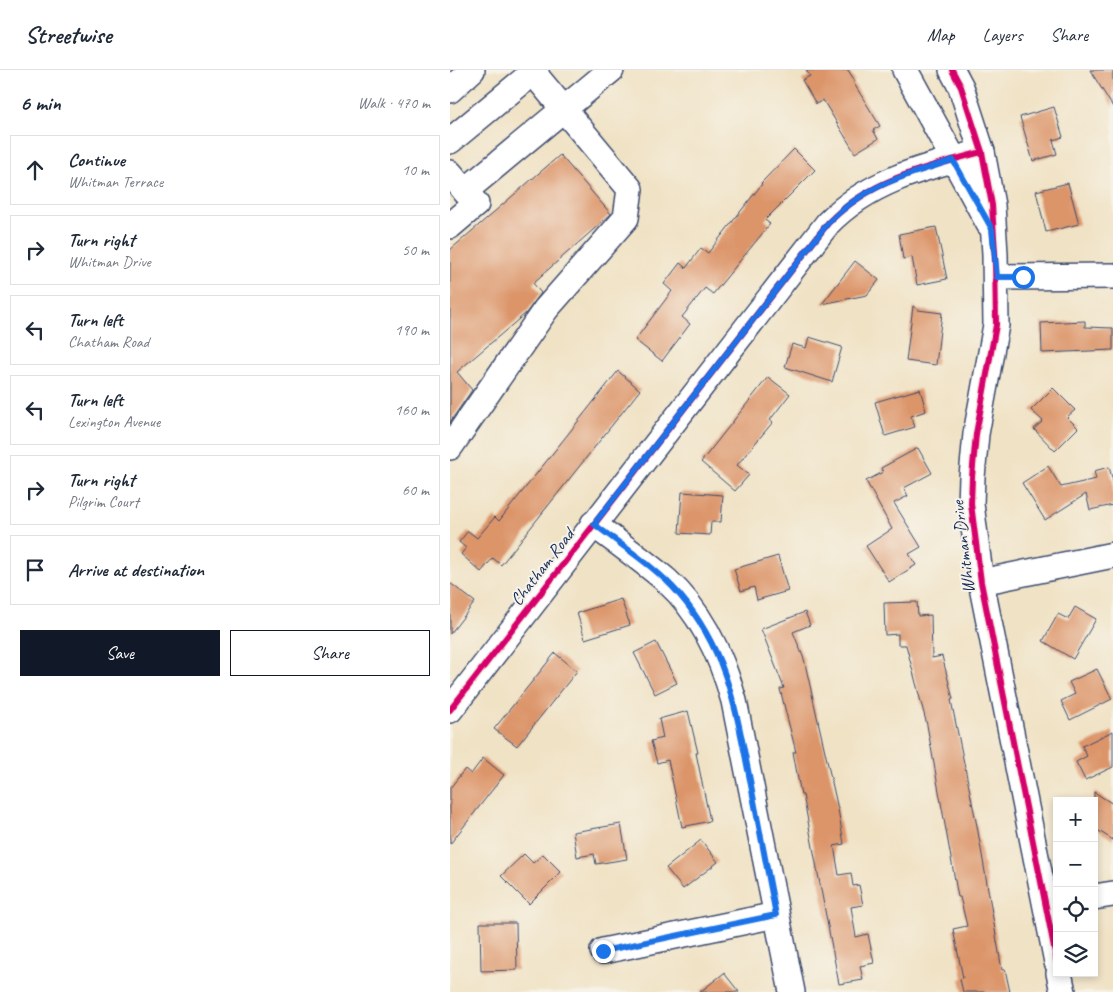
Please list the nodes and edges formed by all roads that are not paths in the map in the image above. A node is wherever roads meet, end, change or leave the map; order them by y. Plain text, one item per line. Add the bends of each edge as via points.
1 (611, 70) edge
2 (905, 70) edge
3 (952, 70) edge
4 (534, 71) edge
5 (564, 109) junction
6 (450, 141) edge
7 (982, 152) junction
8 (953, 160) junction
9 (458, 182) edge
10 (450, 226) edge
11 (992, 229) junction
12 (1113, 276) edge
13 (997, 277) junction
14 (450, 447) edge
15 (594, 524) junction
16 (1113, 555) edge
17 (981, 582) junction
18 (450, 710) edge
19 (1113, 894) edge
20 (1098, 896) edge
21 (1051, 906) edge
22 (776, 915) junction
23 (1054, 932) edge
24 (603, 951) dead end
25 (1060, 977) edge
26 (792, 992) edge
27 (1063, 992) edge

1 - 5 street
2 - 8 street, Whitman Drive
3 - 7 street, Whitman Drive via 961,87
4 - 5 street
4 - 6 street
5 - 9 street
5 - 14 street via 630,188 626,218 546,309
7 - 8 street, Chatham Road
7 - 11 street, Whitman Drive via 992,205
8 - 11 street, Whitman Drive
8 - 15 street, Chatham Road via 874,187 843,208 828,223
9 - 10 street via 476,204
11 - 13 street, Whitman Drive
12 - 13 street
13 - 17 street, Whitman Drive via 996,325 976,434 972,477 971,504
15 - 18 street, Chatham Road
15 - 22 street via 666,580 702,625 721,660 734,700
16 - 17 street
17 - 21 street, Whitman Drive
19 - 20 street
21 - 23 street, Whitman Drive
22 - 24 street
22 - 26 street
25 - 27 street

